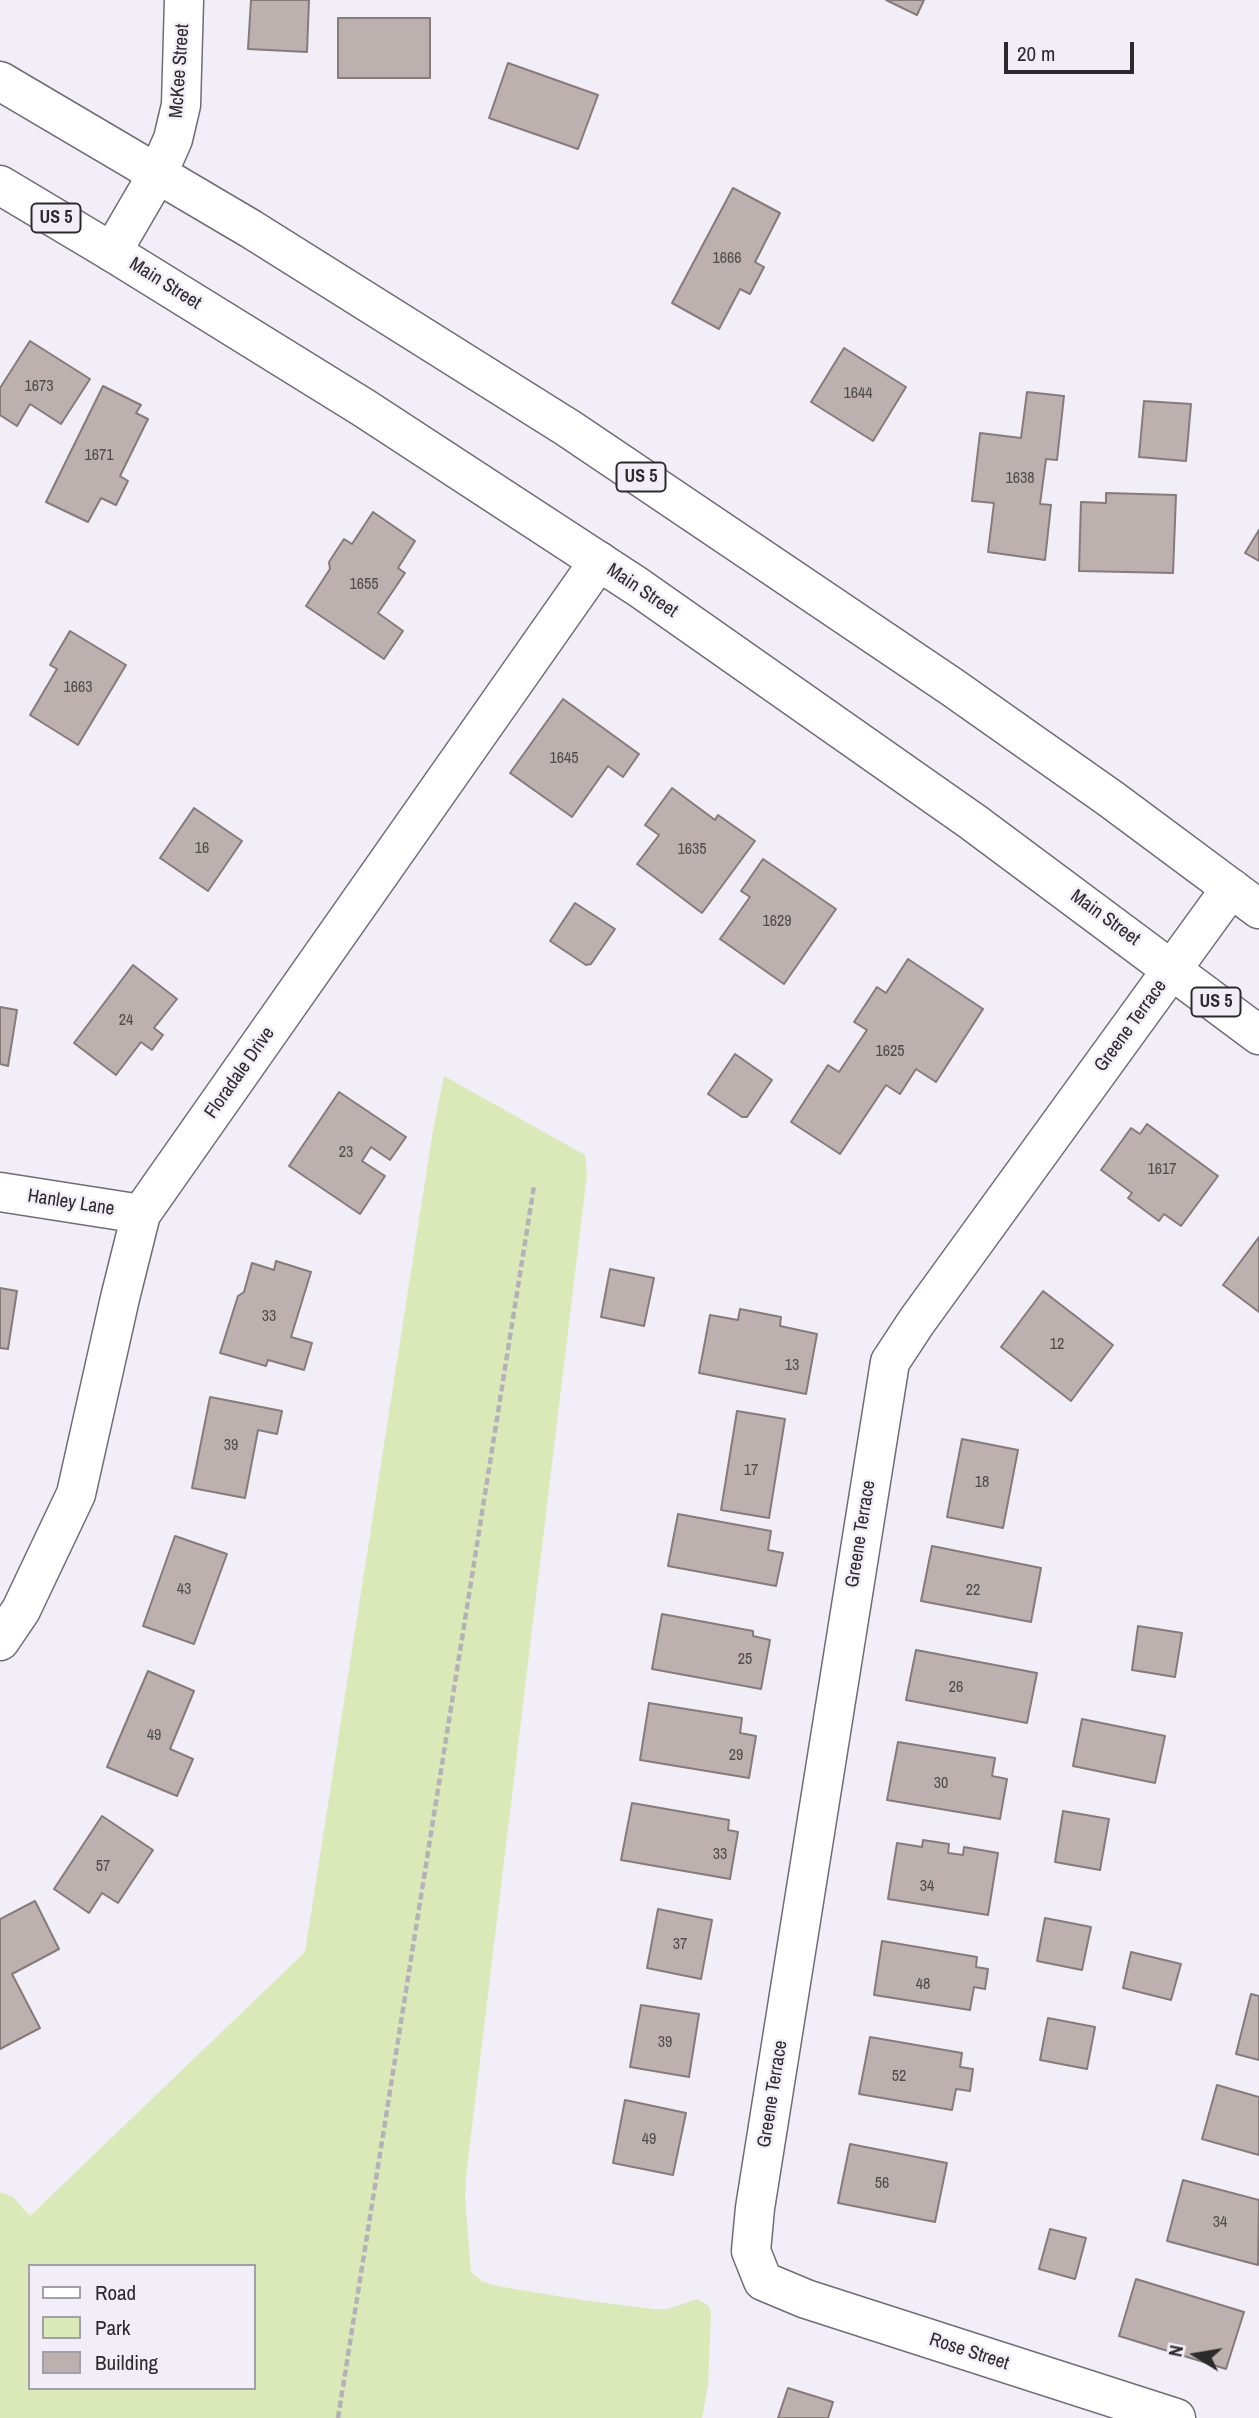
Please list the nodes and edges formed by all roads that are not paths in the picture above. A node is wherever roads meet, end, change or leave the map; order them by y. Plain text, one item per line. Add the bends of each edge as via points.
1 (184, 0) edge
2 (0, 81) edge
3 (158, 173) junction
4 (0, 185) edge
5 (112, 251) junction
6 (598, 561) junction
7 (1245, 899) edge
8 (1173, 969) junction
9 (1259, 1034) edge
10 (0, 1192) edge
11 (141, 1214) junction
12 (0, 1642) edge
13 (763, 2281) joint
14 (1176, 2418) edge

1 - 3 main road, McKee Street via 181,105
2 - 3 main road, US 5
3 - 5 main road, McKee Street
3 - 7 main road, US 5 via 437,344 658,488 1111,799
4 - 5 main road, Main Street / US 5
5 - 6 main road, Main Street / US 5
6 - 8 main road, Main Street / US 5 via 890,762
6 - 11 main road, Floradale Drive
7 - 8 main road, Greene Terrace
8 - 9 main road, Main Street / US 5
8 - 13 main road, Greene Terrace via 890,1362 755,2208 751,2251
10 - 11 main road, Hanley Lane
11 - 12 main road, Floradale Drive via 76,1494 21,1610
13 - 14 main road, Rose Street via 806,2299

